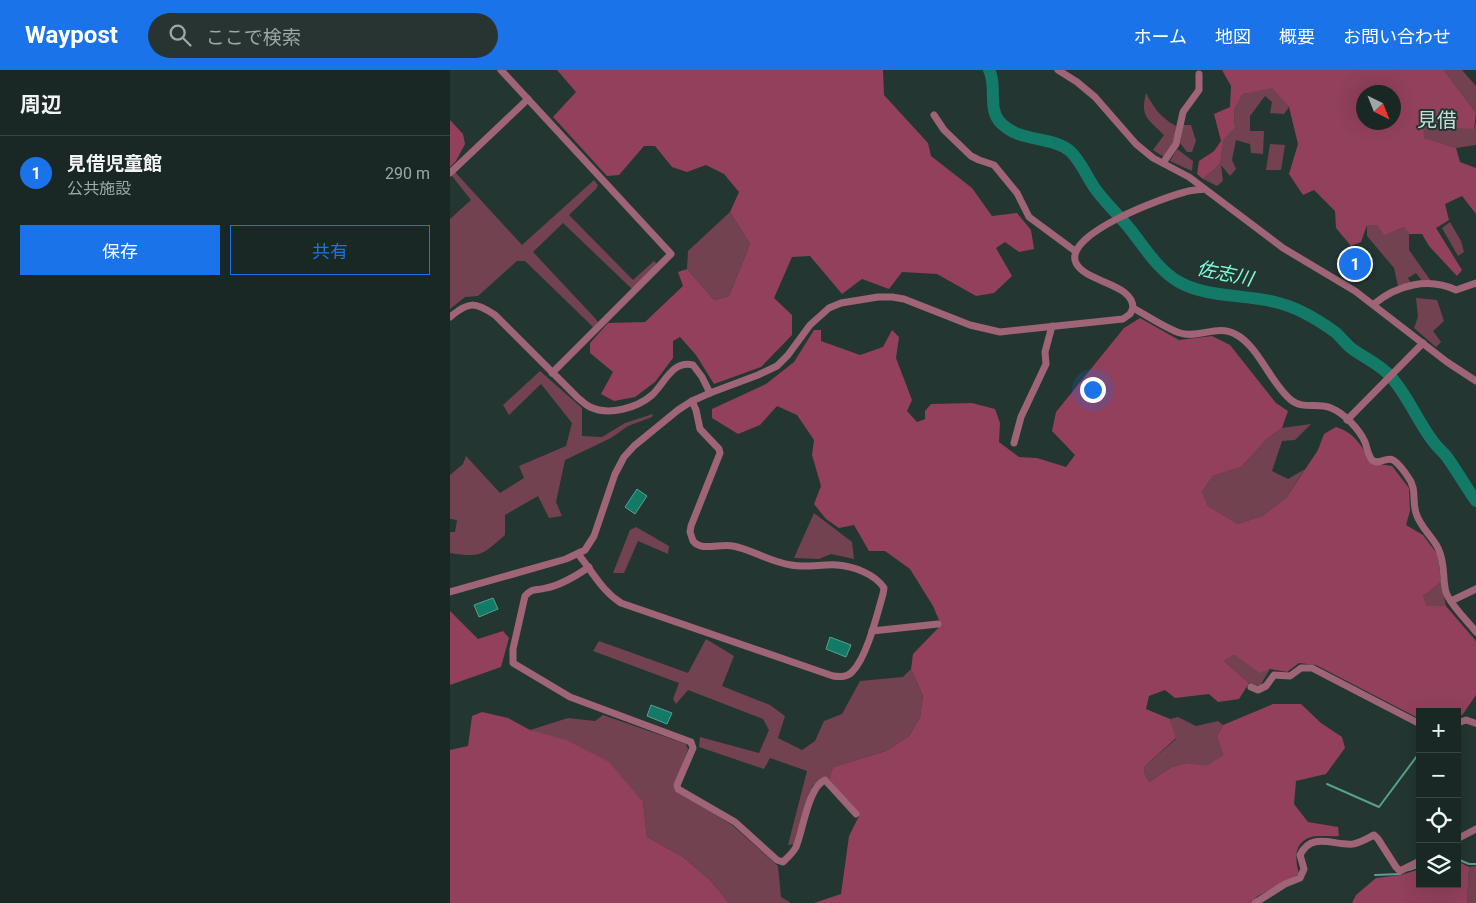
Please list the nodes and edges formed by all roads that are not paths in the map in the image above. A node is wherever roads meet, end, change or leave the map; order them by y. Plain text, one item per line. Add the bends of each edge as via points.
1 (501, 70) edge
2 (1058, 70) edge
3 (1199, 74) dead end
4 (528, 99) junction
5 (934, 115) dead end
6 (1163, 163) junction
7 (450, 173) edge
8 (1204, 189) junction
9 (1075, 251) junction
10 (1476, 283) edge
11 (1374, 304) junction
12 (1133, 308) junction
13 (450, 317) edge
14 (1052, 326) junction
15 (1423, 343) junction
16 (552, 373) junction
17 (1476, 381) edge
18 (710, 393) junction
19 (692, 401) junction
20 (1347, 420) junction
21 (1014, 443) dead end
22 (578, 554) junction
23 (589, 567) junction
24 (1476, 589) edge
25 (450, 592) edge
26 (1451, 601) junction
27 (938, 624) dead end
28 (872, 631) junction
29 (1476, 632) edge
30 (1251, 687) dead end
31 (1416, 722) edge
32 (1461, 722) edge
33 (1476, 725) edge
34 (856, 814) dead end
35 (1476, 828) edge
36 (1461, 837) edge
37 (1416, 863) edge
38 (1255, 903) edge

1 - 4 street
2 - 6 street via 1095,97 1136,144
3 - 6 street via 1199,90 1183,112 1176,144
4 - 7 street
4 - 16 street via 671,254
5 - 9 street via 944,130 971,156 994,164 1017,193 1030,217
6 - 8 street
8 - 9 street via 1176,195 1126,214 1091,234
8 - 11 street via 1283,248
9 - 12 street via 1076,265 1123,292 1130,298
10 - 11 street via 1456,290 1445,285 1413,285 1383,296
11 - 15 street
12 - 14 street via 1122,319
12 - 20 street via 1179,333 1224,330 1236,334 1258,356 1276,385 1293,402 1302,406 1323,405 1337,410
13 - 16 street via 469,305 478,305 495,315
14 - 18 street via 1000,332 904,299 878,297 841,303 820,315 777,366
14 - 21 street via 1045,352 1046,364 1021,417
15 - 17 street
15 - 20 street
16 - 18 street via 590,407 605,411 620,410 640,402 653,394 677,366 684,364 693,365 698,370
18 - 19 street
19 - 22 street via 624,457 590,545
19 - 28 street via 700,429 720,453 691,526 693,541 700,547 731,546 793,566 838,565 874,577 884,588
20 - 26 street via 1365,442 1374,462 1394,460 1409,477 1414,487 1418,520 1438,548 1444,567 1446,592
22 - 23 street
22 - 25 street
23 - 28 street via 604,590 620,603 834,676 851,673 859,663
23 - 34 street via 574,577 545,589 537,588 525,596 513,663 570,697 689,741 693,748 678,789 735,822 777,860 782,862 796,847 820,782 825,780
24 - 26 street
26 - 29 street
27 - 28 street
30 - 31 street via 1258,690 1266,686 1274,675 1290,676 1301,668 1312,668
32 - 33 street via 1466,720
35 - 36 street
37 - 38 street via 1400,871 1374,835 1356,844 1329,840 1309,844 1300,855 1304,869 1300,878

